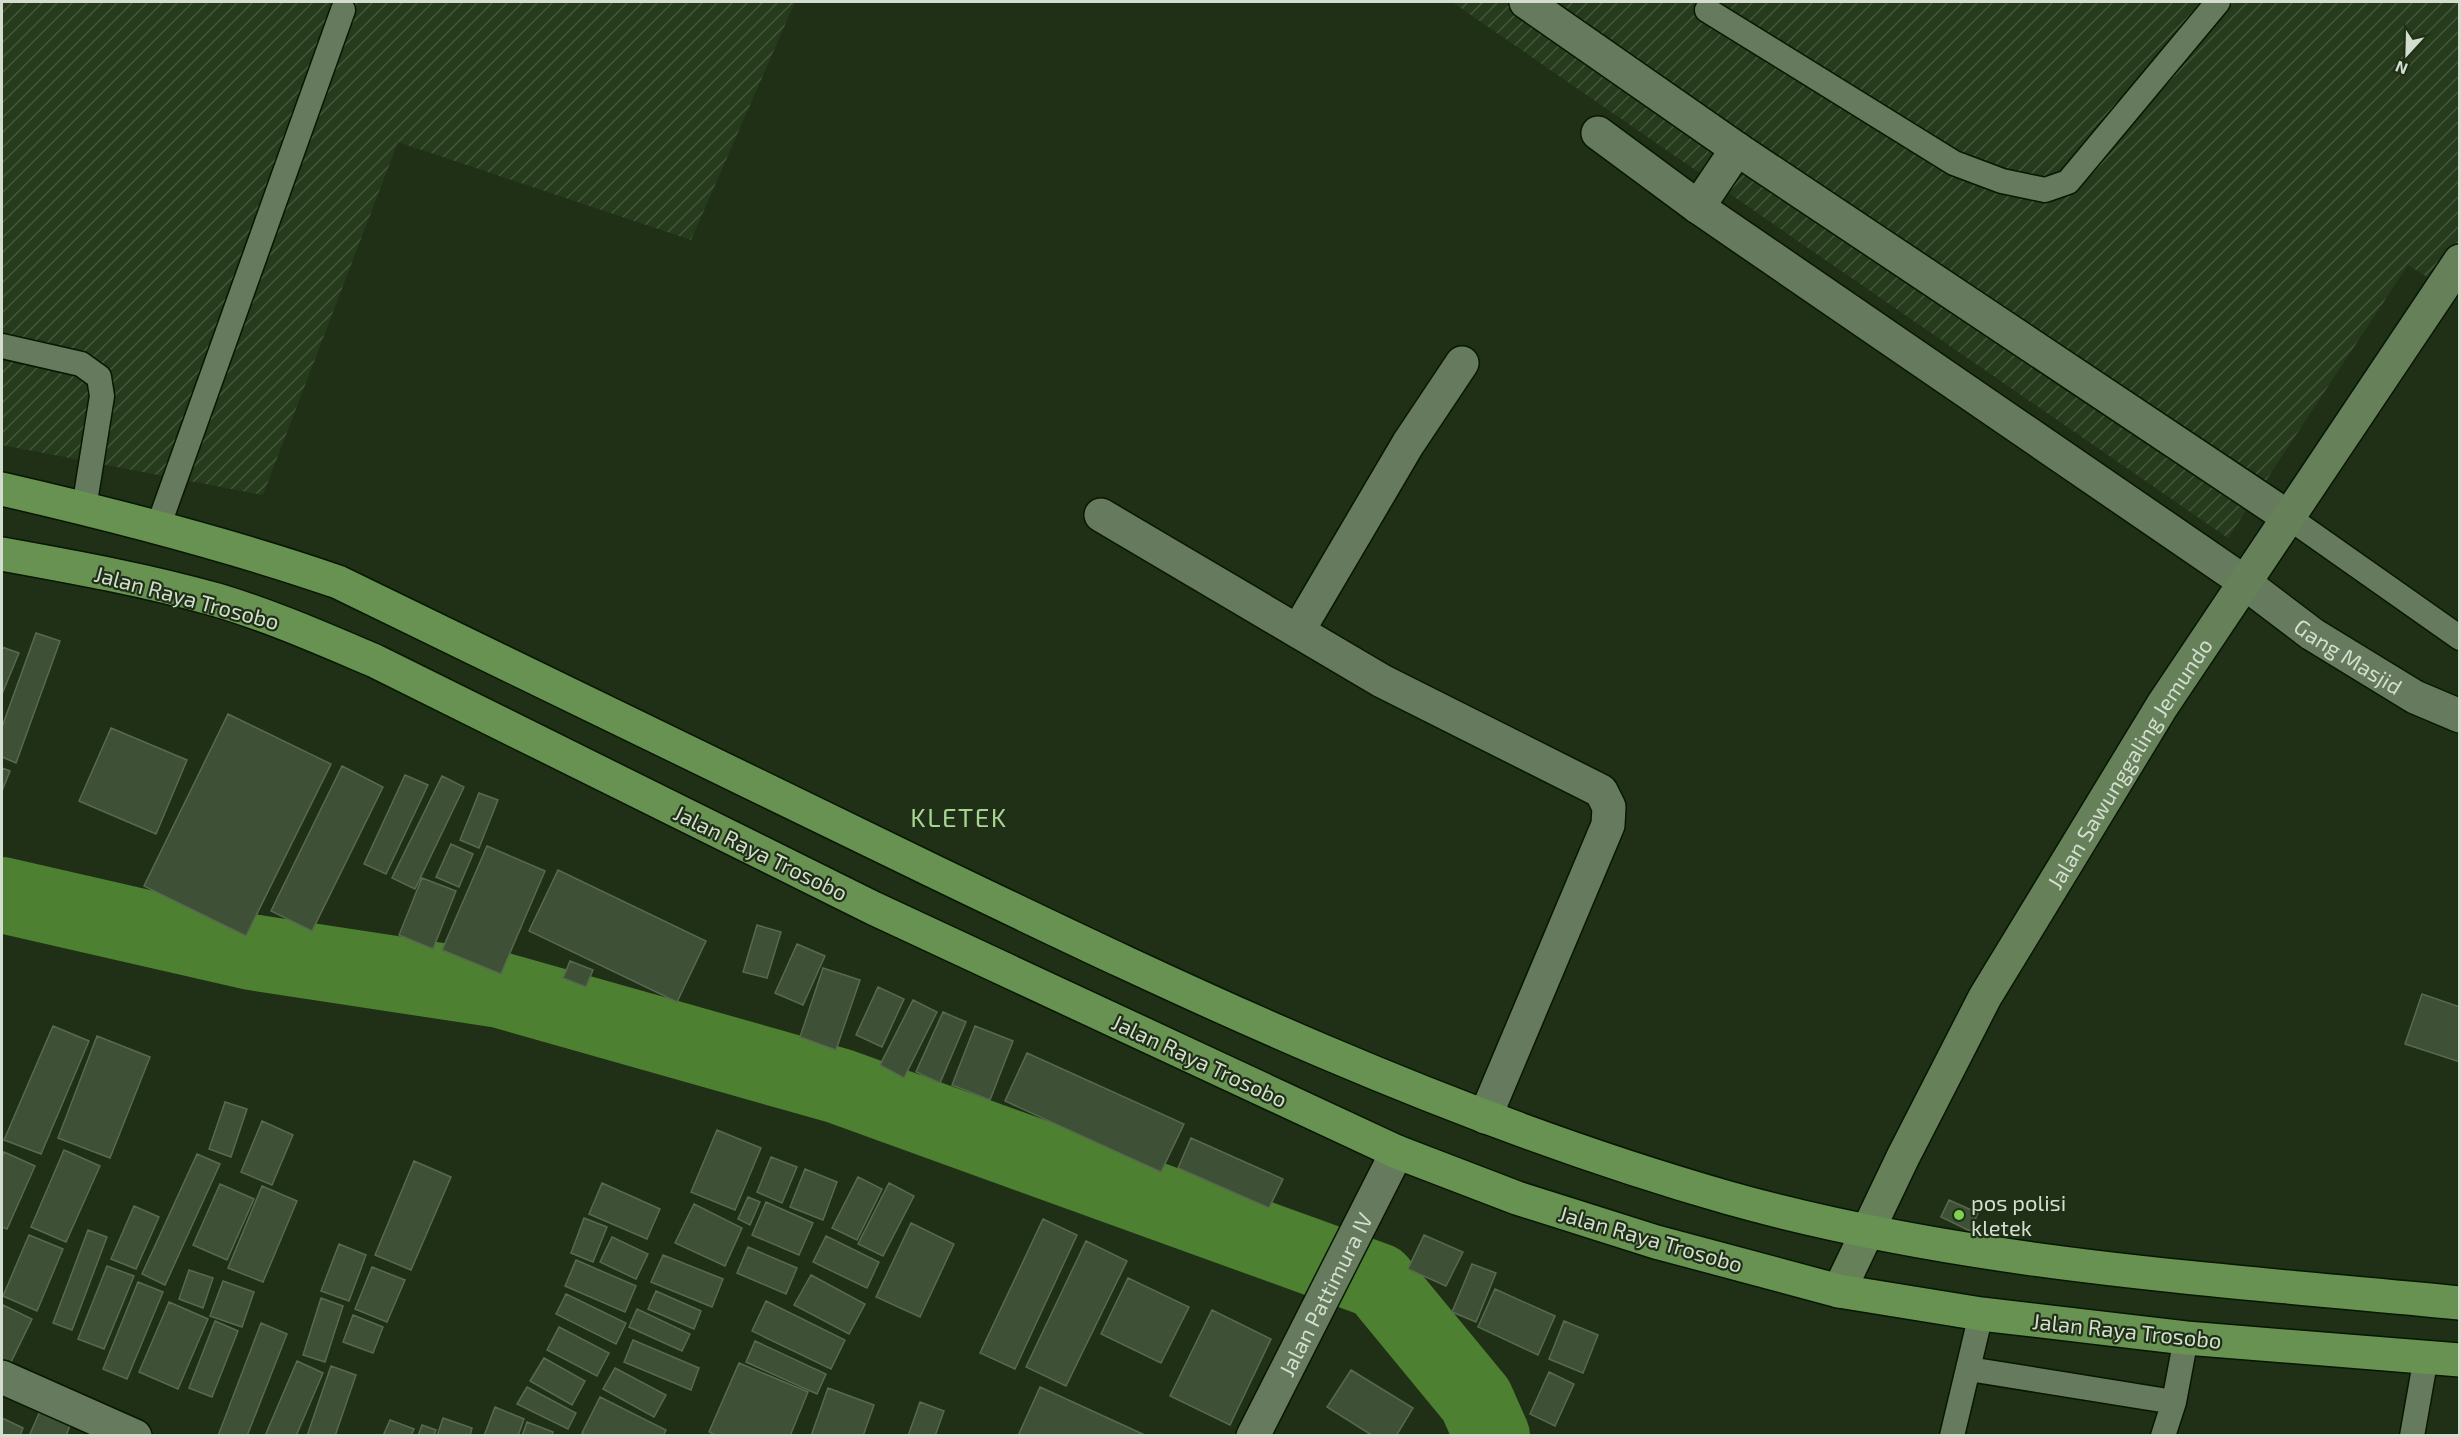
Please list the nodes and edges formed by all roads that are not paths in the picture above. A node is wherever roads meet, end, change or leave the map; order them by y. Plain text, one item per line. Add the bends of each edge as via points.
1 (1526, 2) edge
2 (2218, 2) edge
3 (343, 10) dead end
4 (1707, 10) dead end
5 (1598, 133) dead end
6 (1716, 179) junction
7 (2460, 261) edge
8 (2, 346) edge
9 (1462, 363) dead end
10 (2, 489) edge
11 (84, 508) junction
12 (1101, 515) dead end
13 (2283, 525) junction
14 (158, 527) junction
15 (2, 554) edge
16 (2249, 577) junction
17 (1298, 632) junction
18 (2460, 638) edge
19 (2460, 716) edge
20 (1485, 1117) junction
21 (1397, 1152) junction
22 (1866, 1232) junction
23 (1839, 1291) junction
24 (2460, 1303) edge
25 (1981, 1314) junction
26 (2186, 1338) junction
27 (2426, 1357) junction
28 (2460, 1360) edge
29 (1968, 1369) junction
30 (2, 1377) edge
31 (2174, 1402) junction
32 (130, 1435) edge
33 (1253, 1436) edge
34 (1952, 1436) edge
35 (2163, 1436) edge
36 (2412, 1436) edge

1 - 6 street
2 - 4 lane via 2068,182 2044,190 2002,181 1954,163
3 - 14 lane
5 - 6 street
6 - 13 street
6 - 16 street, Gang Masjid
7 - 13 main road, Jalan Sawunggaling Jemundo
8 - 11 lane via 81,364 99,377 102,396
9 - 17 street via 1408,444
10 - 11 highway
11 - 14 highway
12 - 17 street
13 - 16 main road, Jalan Sawunggaling Jemundo
13 - 18 lane
14 - 20 highway via 260,555 338,582 1130,966
15 - 21 highway, Jalan Raya Trosobo via 120,576 292,625 375,661 873,908
16 - 19 street, Gang Masjid via 2312,634 2415,697
16 - 22 main road, Jalan Sawunggaling Jemundo via 2162,706 1985,997
17 - 20 street via 1382,681 1600,791 1609,807 1608,825
20 - 22 highway via 1699,1189
21 - 23 highway, Jalan Raya Trosobo via 1516,1198 1645,1239
21 - 33 street, Jalan Pattimura IV
22 - 23 main road, Jalan Sawunggaling Jemundo
22 - 24 highway via 2061,1264
23 - 25 highway, Jalan Raya Trosobo
25 - 26 highway, Jalan Raya Trosobo
25 - 29 lane
26 - 27 highway, Jalan Raya Trosobo
26 - 31 lane
27 - 28 highway, Jalan Raya Trosobo
27 - 36 lane
29 - 31 lane
29 - 34 lane
30 - 32 street
31 - 35 lane

